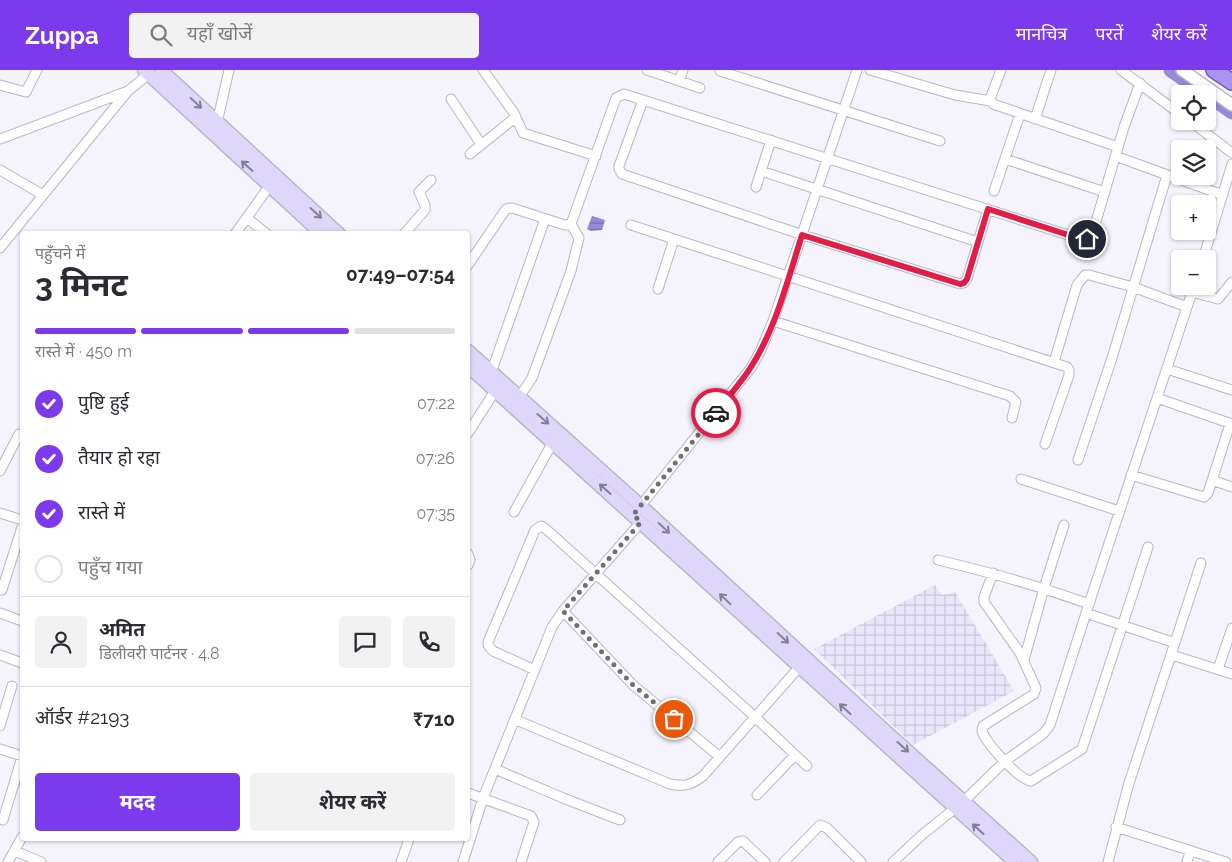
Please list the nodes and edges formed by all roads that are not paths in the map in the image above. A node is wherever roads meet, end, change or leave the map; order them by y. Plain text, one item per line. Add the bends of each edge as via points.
1 (37, 70) edge
2 (229, 70) edge
3 (483, 70) edge
4 (647, 70) edge
5 (683, 70) edge
6 (857, 70) edge
7 (870, 70) edge
8 (1001, 70) edge
9 (1051, 70) edge
10 (1121, 70) edge
11 (1182, 70) edge
12 (1214, 70) edge
13 (151, 71) edge
14 (720, 71) edge
15 (679, 81) junction
16 (1232, 82) edge
17 (1140, 83) junction
18 (0, 85) edge
19 (700, 88) dead end
20 (128, 91) junction
21 (451, 99) dead end
22 (643, 100) junction
23 (991, 101) junction
24 (1232, 105) edge
25 (1171, 107) edge
26 (844, 109) junction
27 (1020, 114) junction
28 (516, 117) junction
29 (1035, 119) junction
30 (217, 123) junction
31 (1202, 130) edge
32 (0, 139) edge
33 (771, 140) junction
34 (940, 141) dead end
35 (481, 144) junction
36 (1118, 147) junction
37 (1232, 153) edge
38 (470, 154) dead end
39 (596, 156) junction
40 (1115, 156) junction
41 (828, 158) junction
42 (1005, 160) junction
43 (1232, 164) edge
44 (0, 170) edge
45 (761, 171) junction
46 (1167, 175) junction
47 (431, 180) dead end
48 (273, 182) junction
49 (756, 187) dead end
50 (817, 190) junction
51 (994, 191) dead end
52 (1105, 192) junction
53 (43, 195) junction
54 (1222, 195) junction
55 (988, 209) junction
56 (247, 218) junction
57 (545, 219) junction
58 (571, 224) junction
59 (631, 225) dead end
60 (238, 231) edge
61 (263, 231) edge
62 (319, 231) edge
63 (334, 231) edge
64 (407, 231) edge
65 (802, 235) junction
66 (674, 239) junction
67 (978, 242) junction
68 (0, 248) edge
69 (1205, 250) edge
70 (470, 262) edge
71 (788, 278) junction
72 (1232, 282) edge
73 (1133, 287) junction
74 (658, 289) dead end
75 (1191, 295) edge
76 (1208, 295) edge
77 (1187, 307) junction
78 (773, 321) junction
79 (470, 353) edge
80 (1054, 362) junction
81 (470, 368) edge
82 (1167, 369) junction
83 (491, 373) junction
84 (1232, 390) edge
85 (495, 391) junction
86 (1157, 398) junction
87 (515, 402) junction
88 (1012, 418) dead end
89 (1231, 424) edge
90 (470, 430) edge
91 (19, 434) dead end
92 (553, 442) junction
93 (1045, 444) dead end
94 (1078, 460) dead end
95 (0, 471) edge
96 (1132, 475) junction
97 (1021, 479) dead end
98 (1212, 480) junction
99 (1232, 487) edge
100 (1119, 511) junction
101 (514, 512) dead end
102 (0, 513) edge
103 (638, 514) junction
104 (20, 519) edge
105 (1064, 525) dead end
106 (20, 533) edge
107 (1148, 546) dead end
108 (938, 560) dead end
109 (1202, 564) dead end
110 (993, 573) junction
111 (595, 574) junction
112 (1044, 588) junction
113 (2, 590) dead end
114 (1087, 609) junction
115 (563, 611) junction
116 (0, 613) edge
117 (20, 620) edge
118 (1123, 625) junction
119 (1232, 628) edge
120 (1175, 643) junction
121 (0, 655) edge
122 (1172, 655) junction
123 (1024, 660) junction
124 (20, 662) edge
125 (803, 663) junction
126 (535, 670) junction
127 (1218, 670) junction
128 (1232, 674) edge
129 (12, 686) dead end
130 (755, 717) junction
131 (516, 720) junction
132 (0, 726) edge
133 (0, 749) edge
134 (795, 755) junction
135 (20, 756) edge
136 (720, 757) junction
137 (1005, 761) junction
138 (20, 764) edge
139 (807, 766) dead end
140 (495, 769) junction
141 (470, 794) edge
142 (757, 795) dead end
143 (483, 798) junction
144 (959, 805) junction
145 (3, 820) dead end
146 (620, 820) dead end
147 (1116, 827) junction
148 (20, 840) edge
149 (470, 840) edge
150 (408, 841) edge
151 (470, 841) edge
152 (15, 851) junction
153 (1190, 852) junction
154 (8, 862) edge
155 (41, 862) edge
156 (401, 862) edge
157 (463, 862) edge
158 (521, 862) edge
159 (718, 862) edge
160 (765, 862) edge
161 (785, 862) edge
162 (861, 862) edge
163 (893, 862) edge
164 (1015, 862) edge
165 (1031, 862) edge
166 (1108, 862) edge
167 (1187, 862) edge
168 (1226, 862) edge

1 - 18 street via 26,92
2 - 30 street
3 - 28 street
4 - 15 street
5 - 15 street
6 - 26 street
7 - 23 street via 955,95
8 - 23 street
9 - 29 street
10 - 17 street
11 - 24 street
12 - 16 highway
13 - 20 street
13 -> 30 main road
48 -> 13 main road
14 - 26 street
15 - 19 street
17 - 25 street
17 - 36 street
20 - 32 street
20 - 53 street
21 - 35 street
22 - 33 street
22 - 39 street via 624,94 616,98
22 - 65 street via 619,166 622,174
23 - 27 street
26 - 34 street
26 - 41 street
27 - 29 street
27 - 42 street
28 - 35 street
28 - 39 street via 526,135
29 - 36 street
30 - 48 main road
31 - 37 street
33 - 41 street
33 - 45 street
35 - 38 street
36 - 40 street
39 - 58 street
40 - 46 street
40 - 52 street
41 - 50 street
41 - 55 street
42 - 51 street
42 - 52 street
43 - 54 street
44 - 53 street
45 - 49 street
45 - 50 street
46 - 54 street
46 - 73 street
47 - 64 street via 419,192 424,212
48 - 56 street
48 - 62 main road
48 -> 63 main road
50 - 65 street
50 - 67 street
52 - 55 street via 1092,235 1084,240
53 - 68 street
54 - 69 street
55 - 67 street
56 - 60 street
56 - 61 street
57 - 58 street
57 - 70 street via 506,209
57 - 83 street
58 - 87 street via 579,238 570,271 532,378
59 - 66 street
65 - 67 street via 960,284 967,279
65 - 71 street
66 - 71 street
66 - 74 street
71 - 78 street
71 - 80 street
72 - 76 street via 1218,299
73 - 77 street
73 - 80 street via 1085,275 1080,280
73 - 94 street
75 - 77 street
77 - 82 street
78 - 88 street via 1010,396 1016,402
78 - 103 street via 751,368
79 - 83 main road
80 - 93 street via 1067,367 1070,372
81 - 85 main road
82 - 84 street
82 - 86 street
83 - 87 main road
85 - 87 main road
85 - 90 street
86 - 89 street
86 - 96 street
87 - 92 main road
87 -> 103 main road
89 - 98 street
91 - 95 street
92 - 101 street
103 -> 92 main road
96 - 98 street via 1202,497 1207,494
96 - 100 street
97 - 100 street
98 - 99 street
100 - 114 street
102 - 104 street
103 - 111 street
103 - 125 main road
105 - 112 street
106 - 113 street
107 - 118 street
108 - 110 street
109 - 120 street
110 - 112 street
110 - 123 street via 984,602
111 - 115 street
111 - 126 street via 546,528 538,527 488,642 493,651
111 - 130 street
112 - 114 street
112 - 123 street
114 - 118 street
114 - 137 street via 1050,725
115 - 126 street via 548,636
115 - 136 street via 633,685
116 - 117 street
118 - 120 street
118 - 137 street via 1082,749 1031,781
119 - 127 street
120 - 122 street
121 - 124 street
122 - 127 street
122 - 147 street
123 - 137 street via 1036,686 1034,694 982,728 983,734
125 - 130 street
125 - 144 main road
126 - 131 street
127 - 128 street
129 - 132 street
130 - 134 street
130 - 136 street
131 - 136 street via 670,784 682,786 697,781
131 - 140 street
133 - 135 street
134 - 139 street
134 - 142 street
137 - 144 street
138 - 145 street
140 - 143 street
140 - 146 street
141 - 143 street
143 - 149 street
143 - 158 street via 534,818
144 - 163 street
164 -> 144 main road
144 - 165 main road
147 - 153 street
147 - 166 street
148 - 152 street
150 - 156 street
151 - 157 street
152 - 154 street
152 - 155 street
153 - 167 street
153 - 168 street
159 - 160 street via 743,841
161 - 162 street via 820,825

